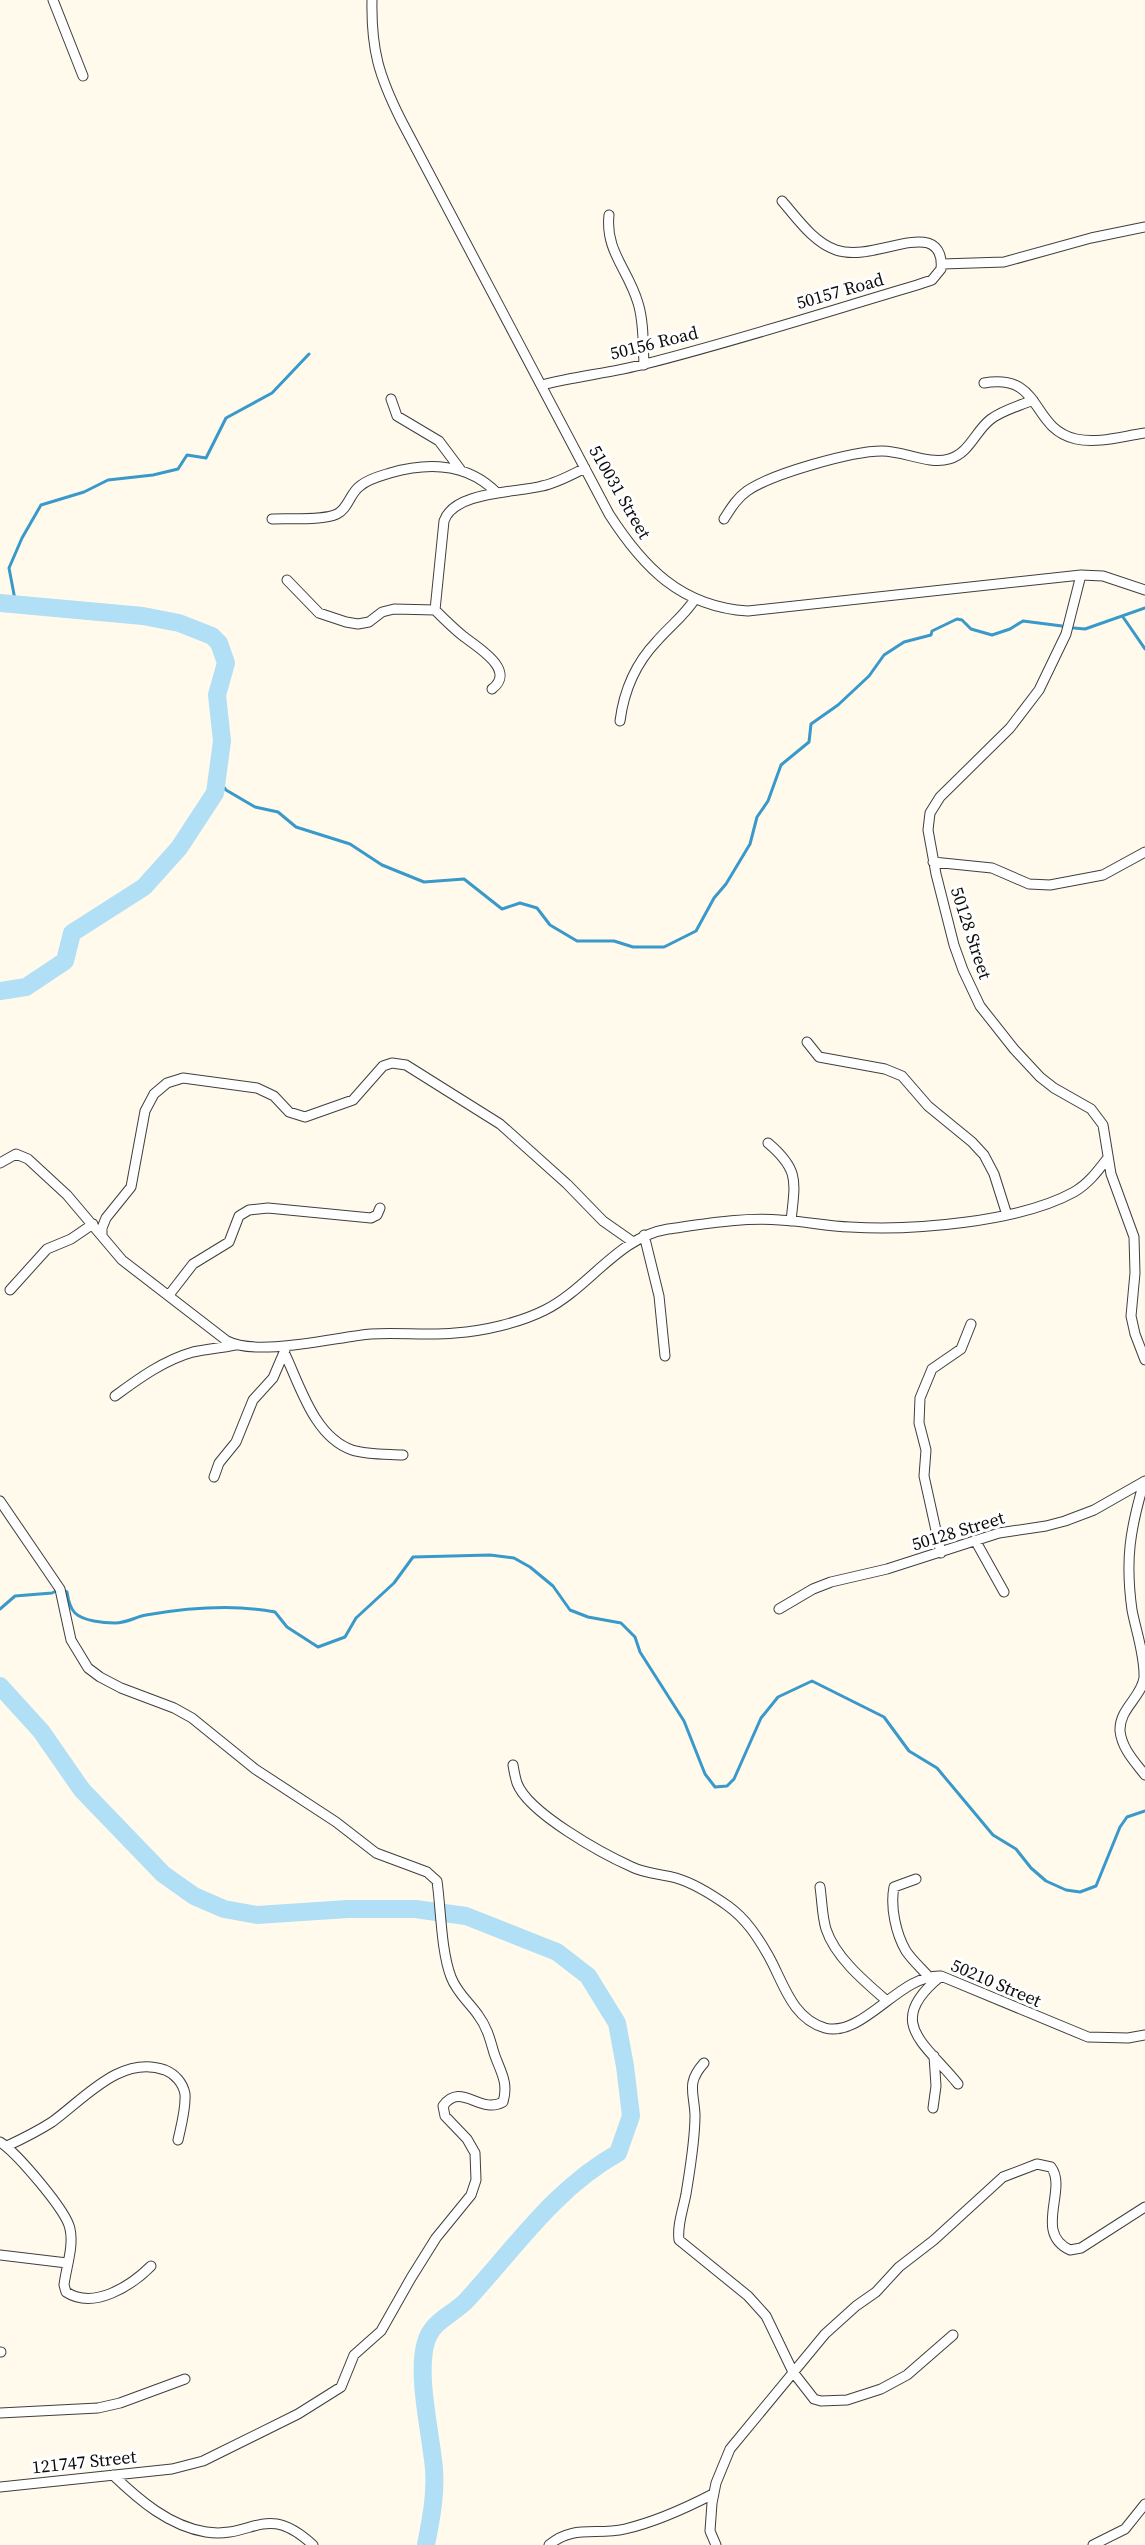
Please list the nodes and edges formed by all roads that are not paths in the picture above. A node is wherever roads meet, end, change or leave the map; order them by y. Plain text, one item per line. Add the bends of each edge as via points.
1 (53, 0) edge
2 (372, 0) edge
3 (83, 76) dead end
4 (782, 201) dead end
5 (609, 215) dead end
6 (1145, 227) edge
7 (942, 264) junction
8 (772, 328) joint
9 (644, 365) junction
10 (984, 382) dead end
11 (542, 385) junction
12 (391, 399) dead end
13 (1033, 400) junction
14 (1145, 433) edge
15 (585, 468) junction
16 (460, 469) junction
17 (497, 493) junction
18 (272, 519) dead end
19 (724, 519) dead end
20 (1081, 575) junction
21 (287, 580) dead end
22 (1145, 591) edge
23 (695, 599) junction
24 (435, 610) junction
25 (492, 689) dead end
26 (620, 721) dead end
27 (1145, 852) edge
28 (933, 862) junction
29 (807, 1042) dead end
30 (768, 1143) dead end
31 (1107, 1159) junction
32 (0, 1163) edge
33 (380, 1208) dead end
34 (1007, 1215) junction
35 (791, 1221) junction
36 (93, 1224) junction
37 (644, 1235) junction
38 (102, 1236) junction
39 (633, 1242) junction
40 (10, 1290) dead end
41 (170, 1295) junction
42 (971, 1324) dead end
43 (235, 1345) junction
44 (285, 1349) junction
45 (665, 1356) dead end
46 (1145, 1360) edge
47 (115, 1396) dead end
48 (403, 1455) dead end
49 (214, 1477) dead end
50 (1144, 1482) edge
51 (0, 1501) edge
52 (975, 1540) junction
53 (941, 1553) junction
54 (1004, 1592) dead end
55 (779, 1609) dead end
56 (1142, 1638) edge
57 (513, 1765) dead end
58 (1145, 1775) edge
59 (916, 1879) dead end
60 (820, 1887) dead end
61 (928, 1976) junction
62 (941, 1976) junction
63 (887, 2001) junction
64 (1145, 2034) edge
65 (934, 2056) junction
66 (704, 2063) dead end
67 (958, 2084) dead end
68 (933, 2108) dead end
69 (178, 2140) dead end
70 (4, 2144) edge
71 (1145, 2207) edge
72 (0, 2254) edge
73 (67, 2263) junction
74 (151, 2266) dead end
75 (953, 2335) dead end
76 (794, 2372) junction
77 (185, 2379) dead end
78 (0, 2413) edge
79 (113, 2475) junction
80 (0, 2487) edge
81 (713, 2494) junction
82 (1144, 2506) edge
83 (313, 2545) edge
84 (549, 2545) edge
85 (716, 2545) edge
86 (1093, 2545) edge

1 - 3 street
2 - 11 street, 510031 Street via 373,40 383,83
4 - 7 street via 817,239 834,249 862,252 928,243 940,254
5 - 9 street via 610,243 640,309
6 - 7 street via 1004,262
7 - 8 street, 50157 Road via 932,280
8 - 9 street, 50156 Road
9 - 11 street, 50156 Road
10 - 13 street via 1009,381
11 - 15 street, 510031 Street
12 - 16 street via 397,416 439,441
13 - 14 street via 1052,426 1075,439
13 - 19 street via 990,419 964,450 951,459 930,460 903,452 879,451 816,465 753,487 737,499
15 - 17 street via 542,486
15 - 23 street, 510031 Street via 626,541 649,567
16 - 17 street
16 - 18 street via 427,466 402,470 360,486 335,515
17 - 24 street via 448,511
20 - 22 street, 510031 Street via 1102,576
20 - 23 street, 510031 Street via 748,611 726,610
20 - 28 street, 50128 Street via 1066,634 1039,690 1010,728 933,805 928,830
21 - 24 street via 319,613 346,622 369,622 394,609
23 - 26 street via 636,669 624,694
24 - 25 street via 495,662 500,676
27 - 28 street via 1103,875 1038,886 992,868
28 - 31 street, 50128 Street via 954,945 980,1006 1040,1077 1097,1116 1106,1137
29 - 34 street via 819,1057 885,1069 902,1076 928,1106 984,1155
30 - 35 street via 792,1171
31 - 34 street via 1075,1192
31 - 46 street, 50128 Street via 1134,1237 1136,1273 1131,1316
32 - 36 street via 16,1154 28,1159
33 - 41 street via 371,1218 268,1208 249,1210 239,1216 229,1242 193,1264
34 - 35 street via 905,1227
35 - 37 street via 733,1222
36 - 38 street
36 - 40 street via 47,1249
37 - 39 street
37 - 45 street via 659,1296
38 - 39 street via 106,1218 131,1187 147,1105 167,1083 183,1078 257,1088 274,1096 289,1112 305,1117 348,1103 383,1066 399,1063 415,1069 500,1124 603,1221
38 - 41 street via 122,1260
39 - 44 street via 559,1302 518,1320 456,1333 370,1334
41 - 43 street
42 - 53 street via 961,1349 932,1369 920,1398 919,1424 926,1450 924,1476
43 - 44 street
43 - 47 street via 180,1357 142,1376
44 - 48 street via 312,1411 331,1437 354,1450
44 - 49 street via 273,1378 253,1400 236,1442 219,1463
50 - 52 street, 50128 Street via 1065,1521
50 - 56 street via 1132,1520 1129,1555 1132,1608
51 - 79 street, 121747 Street via 60,1589 71,1640 88,1668 121,1688 192,1718 255,1769 376,1853 427,1872 437,1881 451,1977 488,2031 505,2077 503,2102 495,2106 456,2096 443,2106 445,2116 475,2153 476,2180 471,2195 436,2238 381,2331 354,2355 341,2387 298,2414 203,2461 172,2469
52 - 53 street, 50128 Street
52 - 54 street
53 - 55 street, 50128 Street via 831,1582
56 - 58 street via 1144,1678 1123,1714 1120,1734 1126,1750
57 - 63 street, 50210 Street via 517,1784 555,1823 633,1868 678,1878 746,1920 789,2000 805,2016 823,2027 846,2028
59 - 61 street via 894,1887 892,1899 906,1952
60 - 63 street via 825,1927 832,1940 853,1970
61 - 62 street, 50210 Street
61 - 63 street, 50210 Street
62 - 64 street, 50210 Street via 1088,2037 1128,2038
62 - 65 street via 920,1995 911,2019 916,2034
65 - 67 street
65 - 68 street
66 - 76 street via 692,2081 695,2115 679,2240 748,2296 766,2316
69 - 70 street via 183,2086 169,2072 147,2067 119,2073 52,2122
70 - 73 street via 67,2219 71,2232
71 - 76 street via 1081,2248 1070,2250 1057,2238 1052,2223 1056,2175 1051,2167 1037,2164 1003,2177 899,2267 876,2292 839,2320
72 - 73 street
73 - 74 street via 64,2289 74,2296 97,2297 129,2285
75 - 76 street via 907,2375 847,2400 814,2399
76 - 81 street via 730,2448
77 - 78 street via 98,2408
79 - 80 street, 121747 Street
79 - 83 street via 149,2507 192,2528 216,2532 276,2522 290,2527
81 - 84 street via 626,2529 566,2533
81 - 85 street via 710,2530
82 - 86 street via 1125,2529

